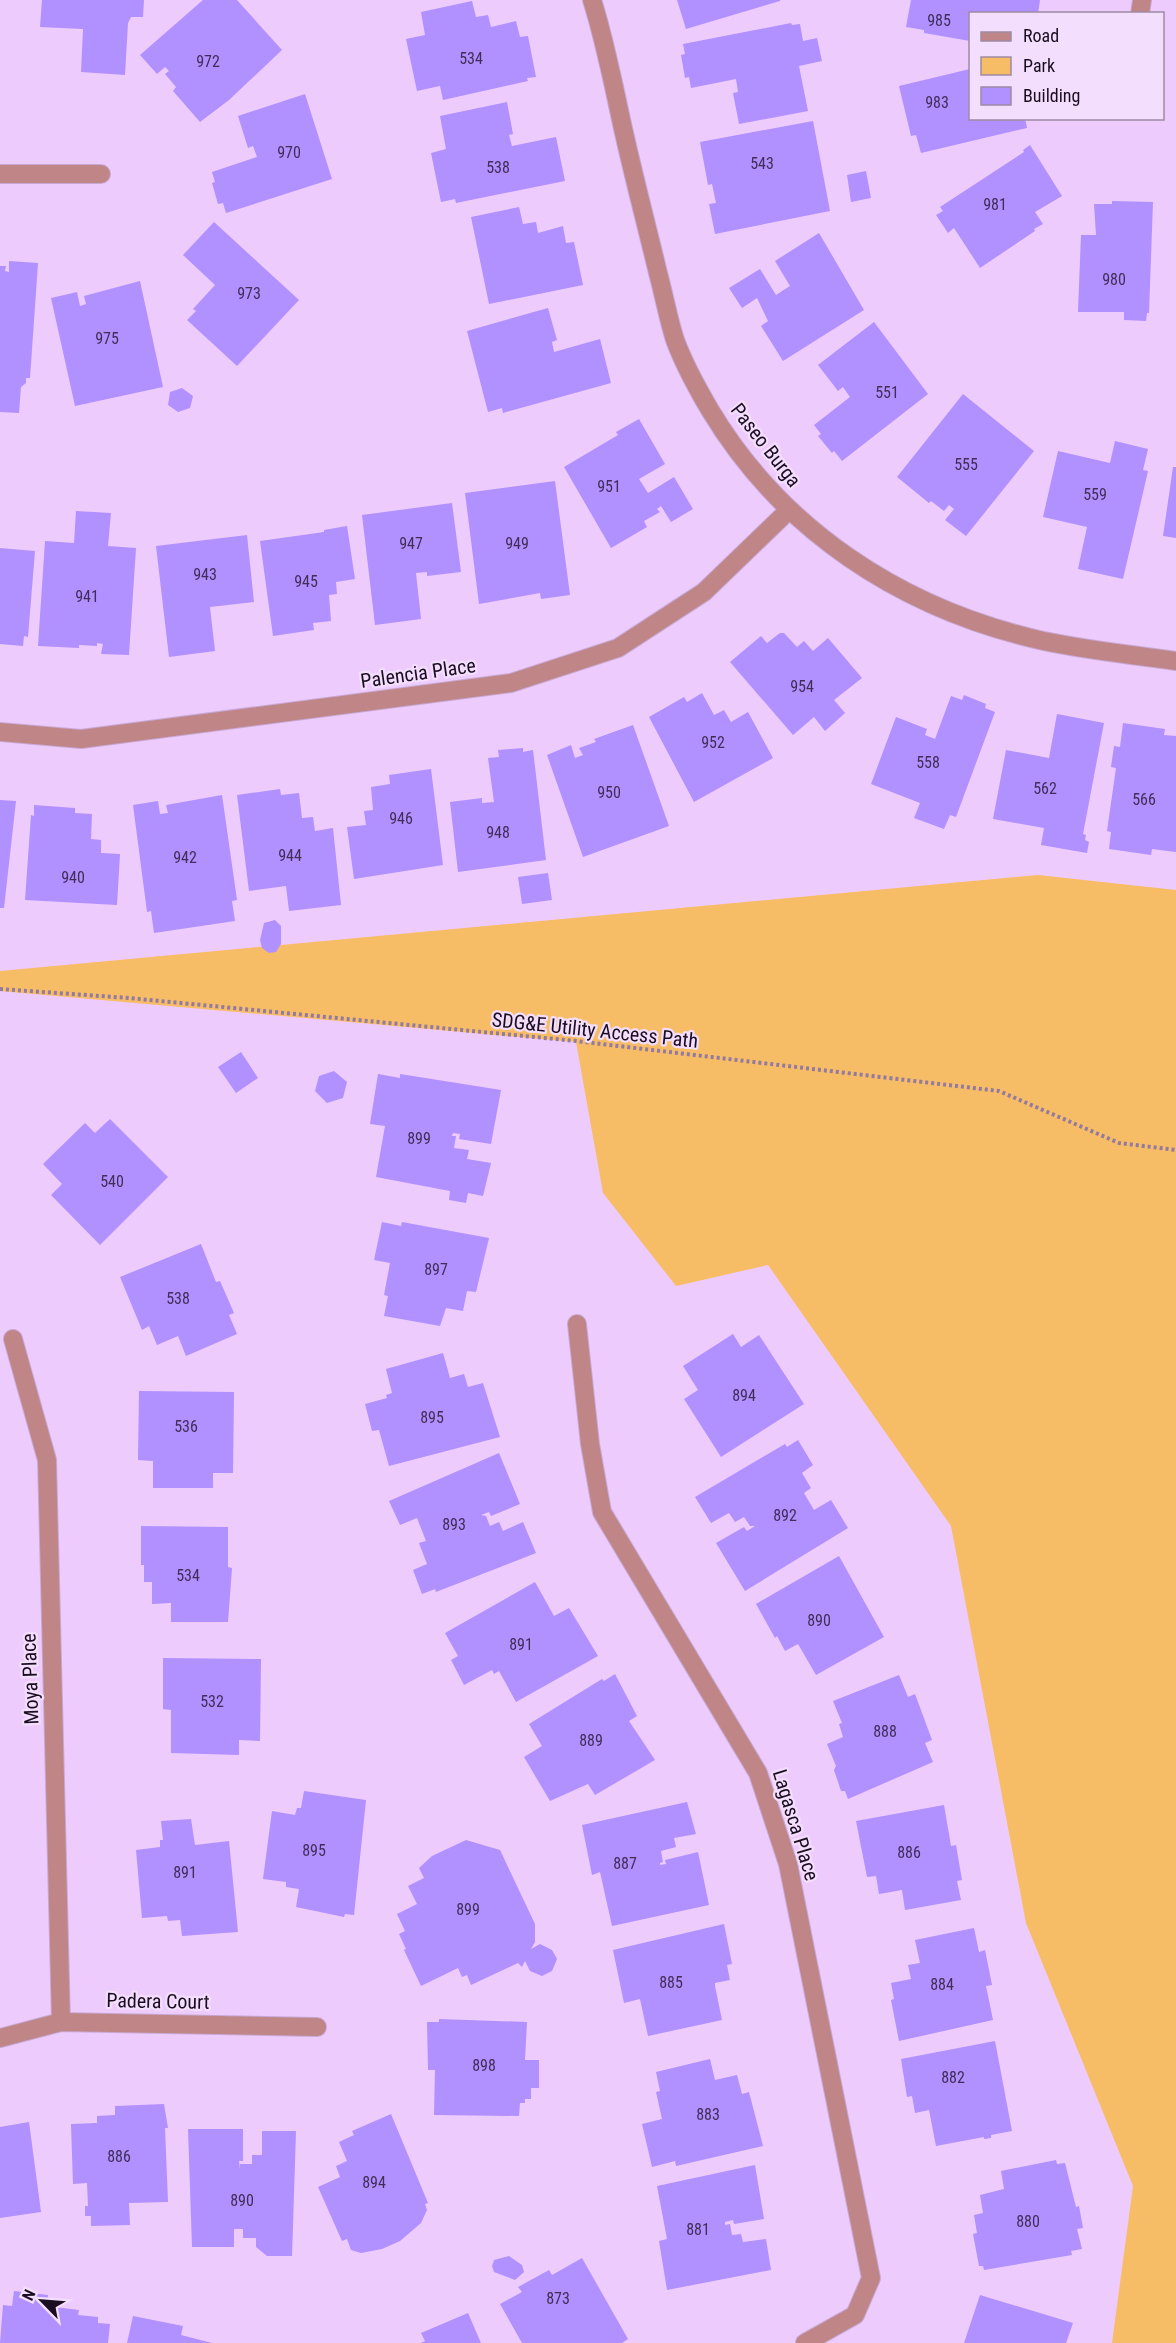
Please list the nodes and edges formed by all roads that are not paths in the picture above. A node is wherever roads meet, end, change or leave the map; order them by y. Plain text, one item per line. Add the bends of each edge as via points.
1 (592, 0) edge
2 (0, 174) edge
3 (101, 174) dead end
4 (789, 510) junction
5 (1176, 661) edge
6 (0, 732) edge
7 (577, 1324) dead end
8 (13, 1339) dead end
9 (61, 2022) junction
10 (317, 2027) dead end
11 (0, 2038) edge
12 (805, 2343) edge

1 - 4 street, Paseo Burga via 675,340 696,387 723,431
2 - 3 street
4 - 5 street, Paseo Burga via 828,544 890,585 966,619 1036,640
4 - 6 street, Palencia Place via 704,592 618,648 511,683 81,739
7 - 12 street, Lagasca Place via 602,1512 758,1773 788,1864 871,2277 855,2315
8 - 9 street, Moya Place via 47,1460
9 - 10 street, Padera Court
9 - 11 street, Padera Court

